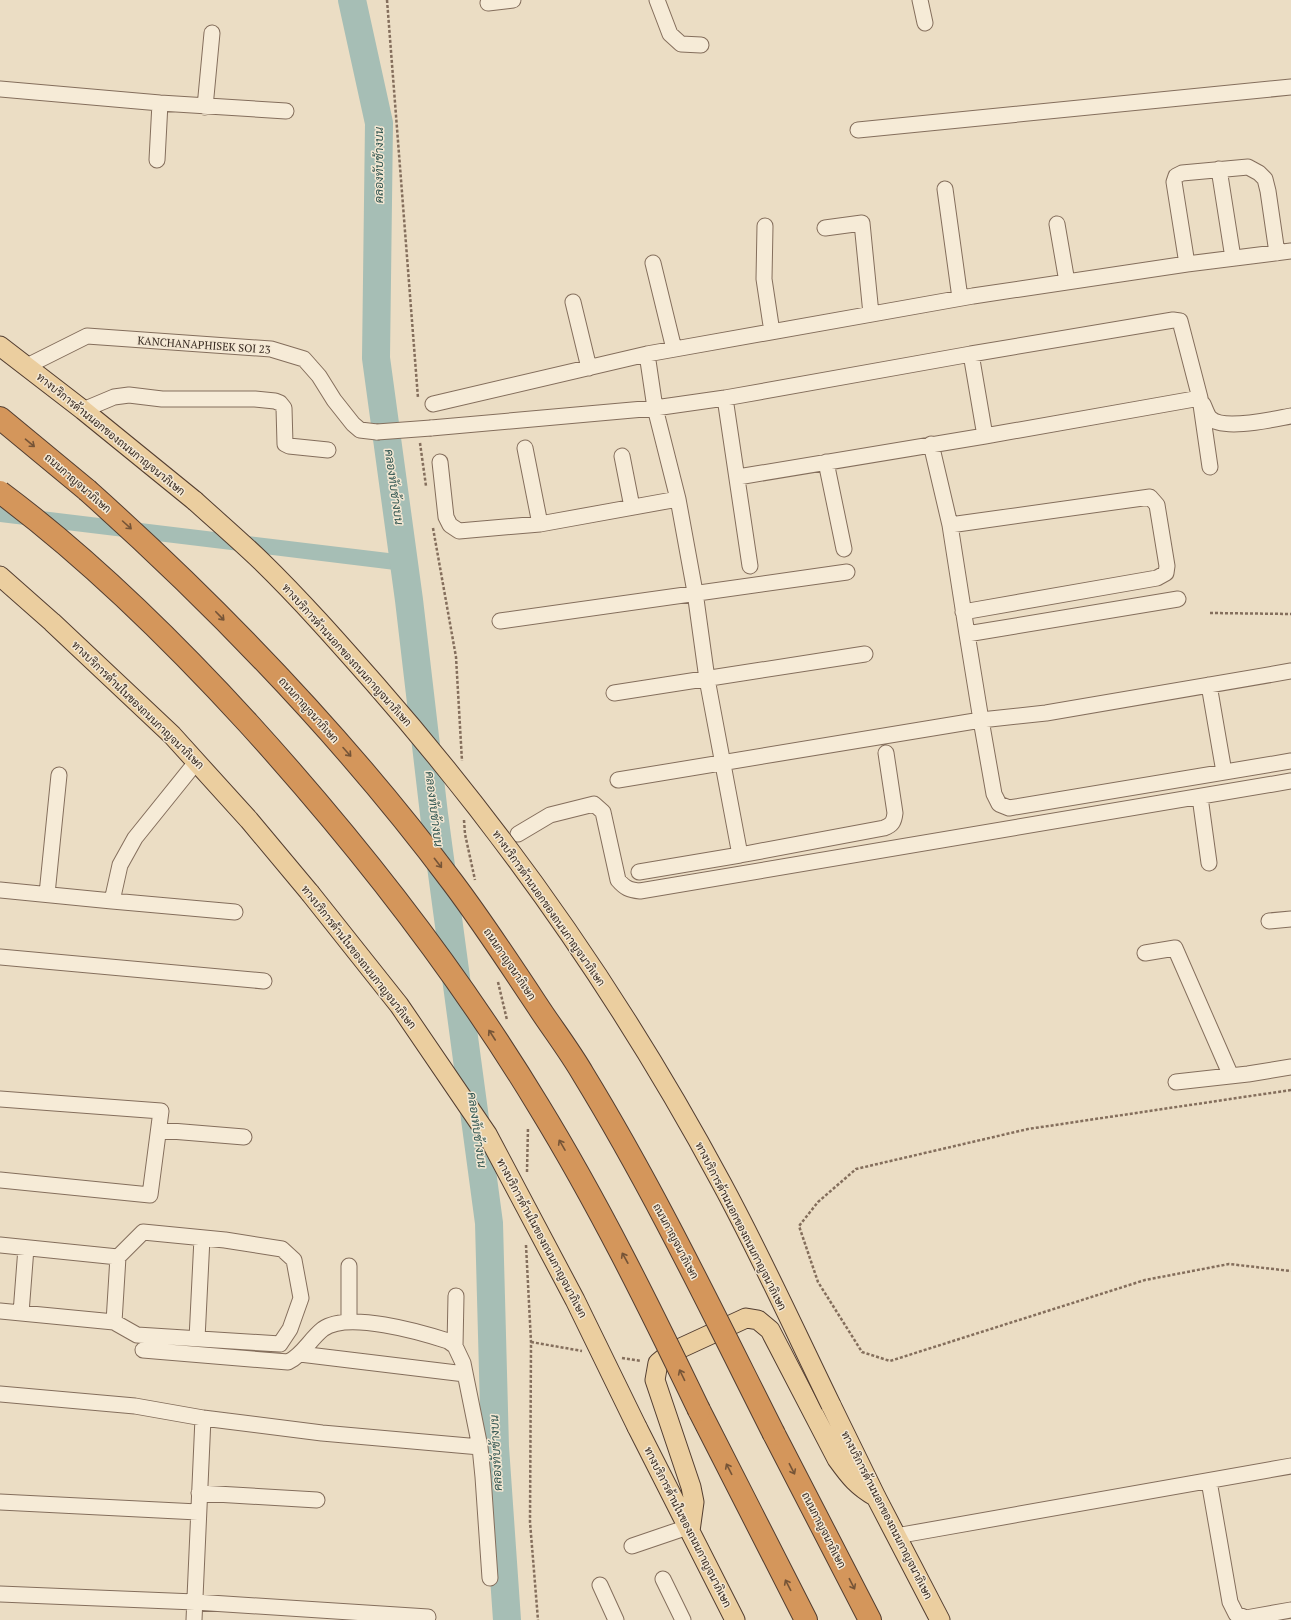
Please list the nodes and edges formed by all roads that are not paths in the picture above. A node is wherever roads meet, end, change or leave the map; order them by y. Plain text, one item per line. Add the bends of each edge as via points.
1 (513, 0) edge
2 (657, 0) edge
3 (920, 0) edge
4 (488, 3) dead end
5 (925, 23) dead end
6 (212, 33) dead end
7 (701, 45) dead end
8 (1291, 87) edge
9 (0, 89) edge
10 (160, 104) junction
11 (205, 107) junction
12 (286, 111) dead end
13 (858, 130) dead end
14 (157, 160) dead end
15 (1219, 169) junction
16 (945, 189) dead end
17 (1057, 224) dead end
18 (765, 226) dead end
19 (825, 228) dead end
20 (1284, 252) edge
21 (1233, 258) junction
22 (653, 263) dead end
23 (1187, 264) junction
24 (1067, 282) junction
25 (960, 298) junction
26 (573, 302) dead end
27 (871, 314) junction
28 (772, 332) junction
29 (0, 346) edge
30 (674, 349) junction
31 (647, 354) junction
32 (971, 354) junction
33 (27, 366) junction
34 (589, 368) junction
35 (726, 398) junction
36 (1200, 398) junction
37 (433, 404) dead end
38 (655, 408) junction
39 (83, 410) junction
40 (1291, 416) edge
41 (0, 418) edge
42 (985, 436) junction
43 (931, 444) junction
44 (525, 448) dead end
45 (328, 450) dead end
46 (622, 456) dead end
47 (440, 462) dead end
48 (826, 462) junction
49 (1210, 467) dead end
50 (738, 477) junction
51 (0, 492) edge
52 (678, 499) junction
53 (632, 507) junction
54 (540, 524) junction
55 (950, 525) junction
56 (844, 549) dead end
57 (750, 566) dead end
58 (847, 572) dead end
59 (0, 576) edge
60 (695, 592) junction
61 (1178, 599) dead end
62 (963, 612) junction
63 (500, 621) dead end
64 (967, 634) junction
65 (865, 654) dead end
66 (1291, 671) edge
67 (707, 679) junction
68 (1209, 685) junction
69 (614, 693) dead end
70 (981, 720) junction
71 (886, 753) dead end
72 (197, 761) junction
73 (723, 761) junction
74 (1291, 761) edge
75 (1224, 772) junction
76 (59, 774) dead end
77 (618, 780) dead end
78 (1291, 781) edge
79 (1200, 797) junction
80 (518, 834) dead end
81 (740, 855) junction
82 (1209, 863) dead end
83 (639, 872) dead end
84 (0, 890) edge
85 (47, 894) junction
86 (112, 901) junction
87 (235, 912) dead end
88 (1291, 919) edge
89 (1269, 921) dead end
90 (1145, 953) dead end
91 (0, 957) edge
92 (264, 980) dead end
93 (1291, 1067) edge
94 (1231, 1076) junction
95 (1176, 1082) dead end
96 (0, 1099) edge
97 (158, 1130) junction
98 (244, 1137) dead end
99 (0, 1180) edge
100 (202, 1238) junction
101 (0, 1245) edge
102 (26, 1248) junction
103 (118, 1257) junction
104 (349, 1266) dead end
105 (456, 1296) dead end
106 (0, 1311) edge
107 (21, 1313) junction
108 (349, 1321) junction
109 (114, 1322) junction
110 (197, 1338) junction
111 (455, 1346) junction
112 (143, 1350) dead end
113 (300, 1354) junction
114 (465, 1374) junction
115 (0, 1394) edge
116 (204, 1418) junction
117 (480, 1446) junction
118 (1291, 1466) edge
119 (1209, 1481) junction
120 (199, 1494) junction
121 (876, 1497) junction
122 (317, 1500) dead end
123 (0, 1502) edge
124 (198, 1512) junction
125 (689, 1529) junction
126 (896, 1536) junction
127 (632, 1546) dead end
128 (490, 1578) dead end
129 (663, 1579) dead end
130 (600, 1586) dead end
131 (0, 1594) edge
132 (195, 1602) junction
133 (1291, 1610) edge
134 (428, 1617) dead end
135 (194, 1620) edge
136 (616, 1620) edge
137 (683, 1620) edge
138 (735, 1620) edge
139 (806, 1620) edge
140 (870, 1620) edge
141 (940, 1620) edge

1 - 4 street
2 - 7 street via 670,34 682,44
3 - 5 street
6 - 11 street
8 - 13 street
9 - 10 street
10 - 11 street
10 - 14 street
11 - 12 street
15 - 20 street via 1248,167 1264,179
15 - 21 street
15 - 23 street via 1176,176 1174,182
16 - 25 street
17 - 24 street
18 - 28 street via 764,279
19 - 27 street via 862,222
20 - 21 street
21 - 23 street
22 - 30 street
23 - 24 street
24 - 25 street
25 - 27 street
26 - 34 street
27 - 28 street
28 - 30 street
29 - 33 main road, ทางบริการด้านนอกของถนนกาญจนาภิเษก
30 - 31 street
31 - 34 street
31 - 38 street
32 - 35 street, KANCHANAPHISEK SOI 23
32 - 36 street, KANCHANAPHISEK SOI 23 via 1178,320 1182,323
32 - 42 street
33 - 38 street, KANCHANAPHISEK SOI 23, bridge via 87,336 271,349 304,359 353,424 360,430 377,432
33 - 39 main road, ทางบริการด้านนอกของถนนกาญจนาภิเษก
34 - 37 street
35 - 38 street, KANCHANAPHISEK SOI 23
35 - 50 street
36 - 40 street via 1211,419 1220,423 1254,422
36 - 42 street
36 - 49 street
38 - 52 street
39 - 45 street via 114,397 129,395 169,400 275,401 284,408 285,444
39 - 121 main road, ทางบริการด้านนอกของถนนกาญจนาภิเษก, bridge via 195,501 260,561 309,611 417,732 483,813 584,954 663,1081 723,1185
41 -> 140 highway, ถนนกาญจนาภิเษก, bridge via 138,535 259,655 357,764 452,882 583,1074 675,1237
42 - 43 street
43 - 48 street
43 - 55 street
44 - 54 street
46 - 53 street
47 - 54 street via 446,517 454,529 459,531
48 - 50 street
48 - 56 street
50 - 57 street
139 -> 51 highway, bridge via 628,1264 537,1103 410,916 316,799 220,692 100,575 39,521
52 - 53 street
52 - 60 street
53 - 54 street
55 - 62 street
55 - 62 street via 1150,497 1157,505 1167,566 1166,573 1157,578
58 - 60 street
59 - 72 main road, ทางบริการด้านในของถนนกาญจนาภิเษก via 52,622
60 - 63 street
60 - 67 street
61 - 64 street
62 - 64 street
64 - 70 street
65 - 67 street
66 - 68 street
67 - 69 street
67 - 73 street
68 - 70 street via 1046,713
68 - 75 street
70 - 73 street
70 - 75 street via 994,794 999,804 1009,808
71 - 81 street via 895,813 891,825
72 - 86 street via 135,838 120,865
72 - 125 main road, ทางบริการด้านในของถนนกาญจนาภิเษก, bridge via 310,894 399,1005 487,1134 576,1300
73 - 77 street
73 - 81 street
74 - 75 street
76 - 85 street
78 - 79 street
79 - 80 street via 640,891 630,890 618,880 603,812 594,804 550,815
79 - 82 street
81 - 83 street
84 - 85 street
85 - 86 street
86 - 87 street
88 - 89 street
90 - 94 street via 1174,948
91 - 92 street
93 - 94 street
94 - 95 street
96 - 97 street via 161,1111
97 - 98 street
97 - 99 street via 150,1195
100 - 103 street via 143,1232
100 - 110 street
100 - 110 street via 282,1249 294,1260 301,1298 290,1329 280,1344
101 - 102 street
102 - 103 street
102 - 107 street
103 - 109 street
104 - 108 street
105 - 111 street
106 - 107 street
107 - 109 street
108 - 111 street via 434,1337
108 - 113 street via 331,1324 322,1330
109 - 110 street via 137,1334
111 - 114 street
112 - 113 street via 282,1363
113 - 114 street
114 - 117 street
115 - 116 street via 135,1406
116 - 117 street via 322,1433
116 - 120 street
117 - 128 street
118 - 119 street
119 - 126 street
119 - 133 street via 1230,1602 1236,1614 1246,1618
120 - 122 street
120 - 124 street
121 - 125 main road via 860,1488 837,1459 770,1330 758,1320 746,1318 670,1353 658,1364 655,1380 694,1502
121 - 126 main road, ทางบริการด้านนอกของถนนกาญจนาภิเษก
123 - 124 street
124 - 132 street
125 - 127 street
125 - 138 main road, ทางบริการด้านในของถนนกาญจนาภิเษก
126 - 141 main road, ทางบริการด้านนอกของถนนกาญจนาภิเษก
129 - 137 street
130 - 136 street
131 - 132 street
132 - 134 street
132 - 135 street

